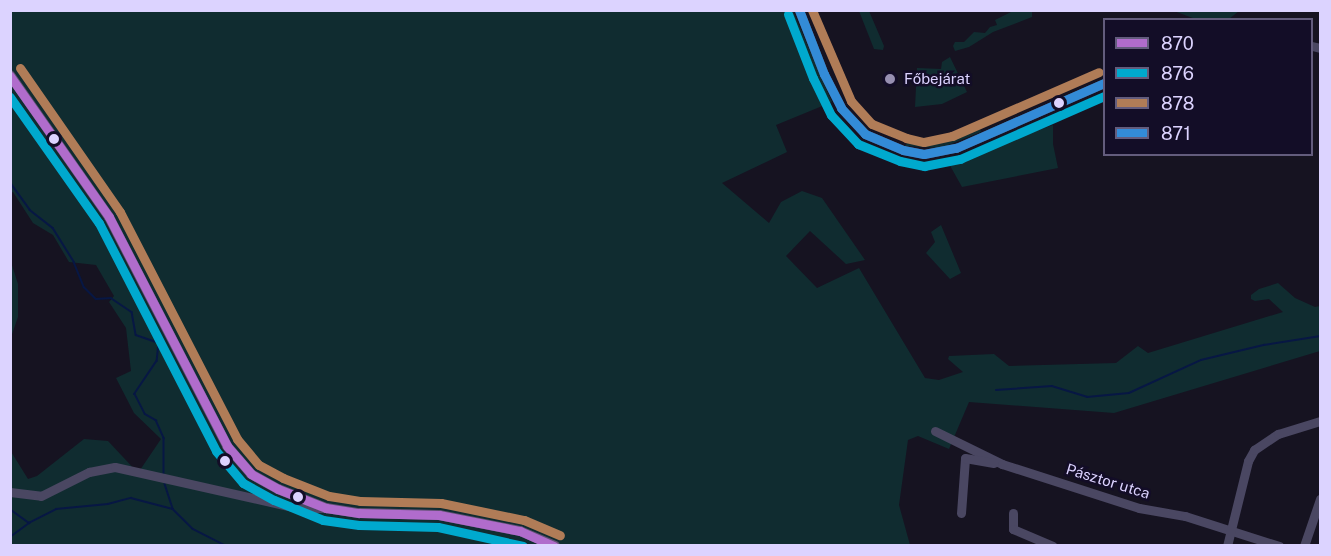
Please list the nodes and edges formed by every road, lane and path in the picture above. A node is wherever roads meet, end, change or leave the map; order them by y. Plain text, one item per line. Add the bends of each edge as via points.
1 (799, 10) edge
2 (10, 75) edge
3 (1103, 82) edge
4 (1320, 421) edge
5 (935, 431) dead end
6 (1002, 464) junction
7 (10, 492) edge
8 (1320, 499) edge
9 (326, 508) junction
10 (961, 513) dead end
11 (1013, 513) dead end
12 (1232, 530) junction
13 (555, 546) edge
14 (1053, 546) edge
15 (1227, 546) edge
16 (1279, 546) edge
17 (1304, 546) edge

1 - 3 street via 841,108 865,134 903,150 924,154 956,148
2 - 9 main road via 121,237 236,459 261,480
4 - 12 street via 1278,434 1254,450 1248,460
5 - 6 street, Pásztor utca
6 - 10 street via 965,458
6 - 12 street, Pásztor utca via 1139,508
7 - 9 street via 41,496 84,475 115,467 297,508
8 - 17 street
9 - 13 main road via 359,513 439,514 520,531
11 - 14 street via 1012,529
12 - 15 street
12 - 16 street, Pásztor utca

